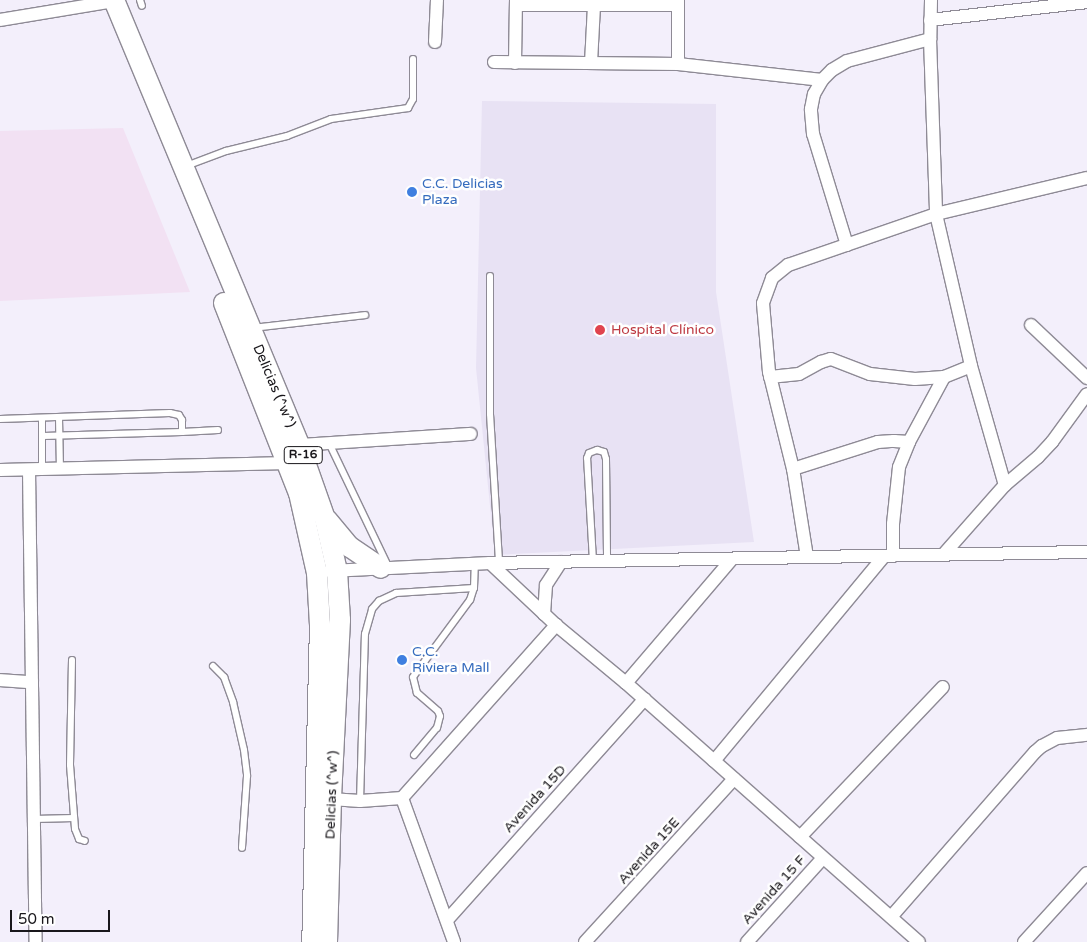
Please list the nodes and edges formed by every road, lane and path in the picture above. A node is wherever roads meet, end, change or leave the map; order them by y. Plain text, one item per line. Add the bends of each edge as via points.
1 (437, 0) edge
2 (931, 0) edge
3 (111, 1) edge
4 (516, 2) edge
5 (678, 2) edge
6 (1087, 2) edge
7 (594, 5) junction
8 (0, 20) edge
9 (930, 20) junction
10 (930, 40) junction
11 (435, 42) dead end
12 (412, 58) dead end
13 (494, 62) dead end
14 (515, 62) junction
15 (591, 63) junction
16 (678, 64) junction
17 (822, 80) junction
18 (182, 167) junction
19 (1087, 178) edge
20 (936, 214) junction
21 (847, 245) junction
22 (490, 276) dead end
23 (366, 315) dead end
24 (1032, 325) dead end
25 (249, 329) junction
26 (970, 366) junction
27 (770, 377) junction
28 (944, 377) junction
29 (1087, 378) edge
30 (1087, 394) edge
31 (0, 418) edge
32 (59, 418) junction
33 (42, 419) junction
34 (218, 430) dead end
35 (182, 432) junction
36 (471, 434) dead end
37 (43, 436) junction
38 (59, 436) junction
39 (909, 442) junction
40 (329, 443) junction
41 (300, 445) junction
42 (288, 463) junction
43 (60, 469) junction
44 (793, 469) junction
45 (0, 470) edge
46 (36, 470) junction
47 (1005, 485) junction
48 (326, 519) junction
49 (1087, 552) edge
50 (943, 555) junction
51 (889, 556) junction
52 (807, 558) junction
53 (732, 559) junction
54 (593, 561) junction
55 (607, 561) junction
56 (561, 562) junction
57 (494, 563) junction
58 (475, 564) junction
59 (385, 568) junction
60 (327, 572) junction
61 (474, 588) junction
62 (544, 614) junction
63 (556, 625) junction
64 (72, 660) dead end
65 (212, 666) dead end
66 (0, 680) edge
67 (32, 682) junction
68 (626, 683) junction
69 (944, 687) dead end
70 (644, 699) junction
71 (1087, 735) edge
72 (414, 755) dead end
73 (714, 761) junction
74 (734, 779) junction
75 (402, 798) junction
76 (331, 799) junction
77 (360, 800) junction
78 (74, 818) junction
79 (34, 819) junction
80 (800, 837) junction
81 (84, 841) dead end
82 (242, 848) dead end
83 (823, 858) junction
84 (1087, 873) edge
85 (891, 917) junction
86 (448, 919) junction
87 (912, 940) edge
88 (36, 942) edge
89 (312, 942) edge
90 (327, 942) edge
91 (454, 942) edge
92 (585, 942) edge
93 (747, 942) edge
94 (1024, 942) edge

1 - 11 street
2 - 9 street
3 - 8 street
3 - 18 main road, Delicias (^w^) / R-16
3 - 42 main road, Delicias (^w^) / R-16
4 - 7 street
4 - 14 street
5 - 7 street
5 - 16 street
6 - 9 street
7 - 15 street
9 - 10 street
10 - 17 street via 846,61
10 - 20 street
12 - 18 lane via 414,99 408,108 330,119 288,136 226,151
13 - 14 street
14 - 15 street
15 - 16 street
16 - 17 street
17 - 21 street via 814,94 811,109 813,134
18 - 25 main road, Delicias (^w^) / R-16
19 - 20 street
20 - 21 street
20 - 26 street
21 - 27 street via 788,265 772,278 763,303
22 - 57 lane
23 - 25 lane
24 - 29 street
25 - 41 main road, Delicias (^w^) / R-16
26 - 28 street
26 - 47 street
27 - 28 street via 799,374 831,359 870,374
27 - 44 street
28 - 39 street
30 - 47 street via 1038,456
31 - 33 lane
32 - 33 lane
32 - 35 lane via 175,413 181,417
32 - 38 lane
33 - 37 lane
34 - 35 lane
35 - 38 lane
36 - 40 street
37 - 38 lane
37 - 46 lane
38 - 43 lane
39 - 44 street via 878,442
39 - 51 street via 896,478
40 - 41 street
40 - 59 lane
41 - 48 main road, Delicias (^w^) / R-16
42 - 43 street
42 - 60 main road, Delicias (^w^) / R-16
43 - 46 street
44 - 52 street
45 - 46 street
46 - 67 street
47 - 50 street
48 - 59 main road via 350,546
48 - 60 main road, Delicias (^w^) / R-16
49 - 50 street
50 - 51 street
51 - 52 street
51 - 73 street
52 - 53 street
53 - 55 street
53 - 68 street
54 - 55 street
54 - 55 lane via 588,458 589,453 597,450 604,452 606,459
54 - 56 street
56 - 57 street
56 - 62 street via 546,585
57 - 58 street
57 - 62 street
58 - 59 street
58 - 61 lane
59 - 60 street
60 - 76 main road, Delicias (^w^) / R-16 via 340,620
60 - 89 main road, Delicias (^w^) / R-16 via 320,634
61 - 72 lane via 470,600 413,677 417,693 440,716 437,728
61 - 77 lane via 396,593 379,601 372,609 365,634
62 - 63 street
63 - 68 street
63 - 75 street
64 - 78 lane via 70,765
65 - 82 lane via 224,677 244,750 247,776
66 - 67 street
67 - 79 street
68 - 70 street
69 - 80 street
70 - 73 street
70 - 86 street, Avenida 15D
71 - 85 street via 1057,738 1035,752
73 - 74 street
74 - 80 street
74 - 92 street, Avenida 15E
75 - 77 street
75 - 86 street
76 - 77 street
76 - 90 main road, Delicias (^w^) / R-16
78 - 79 lane
78 - 81 lane via 77,835
79 - 88 street
80 - 83 street
83 - 85 street
83 - 93 street, Avenida 15 F
84 - 94 street
85 - 87 street
86 - 91 street

